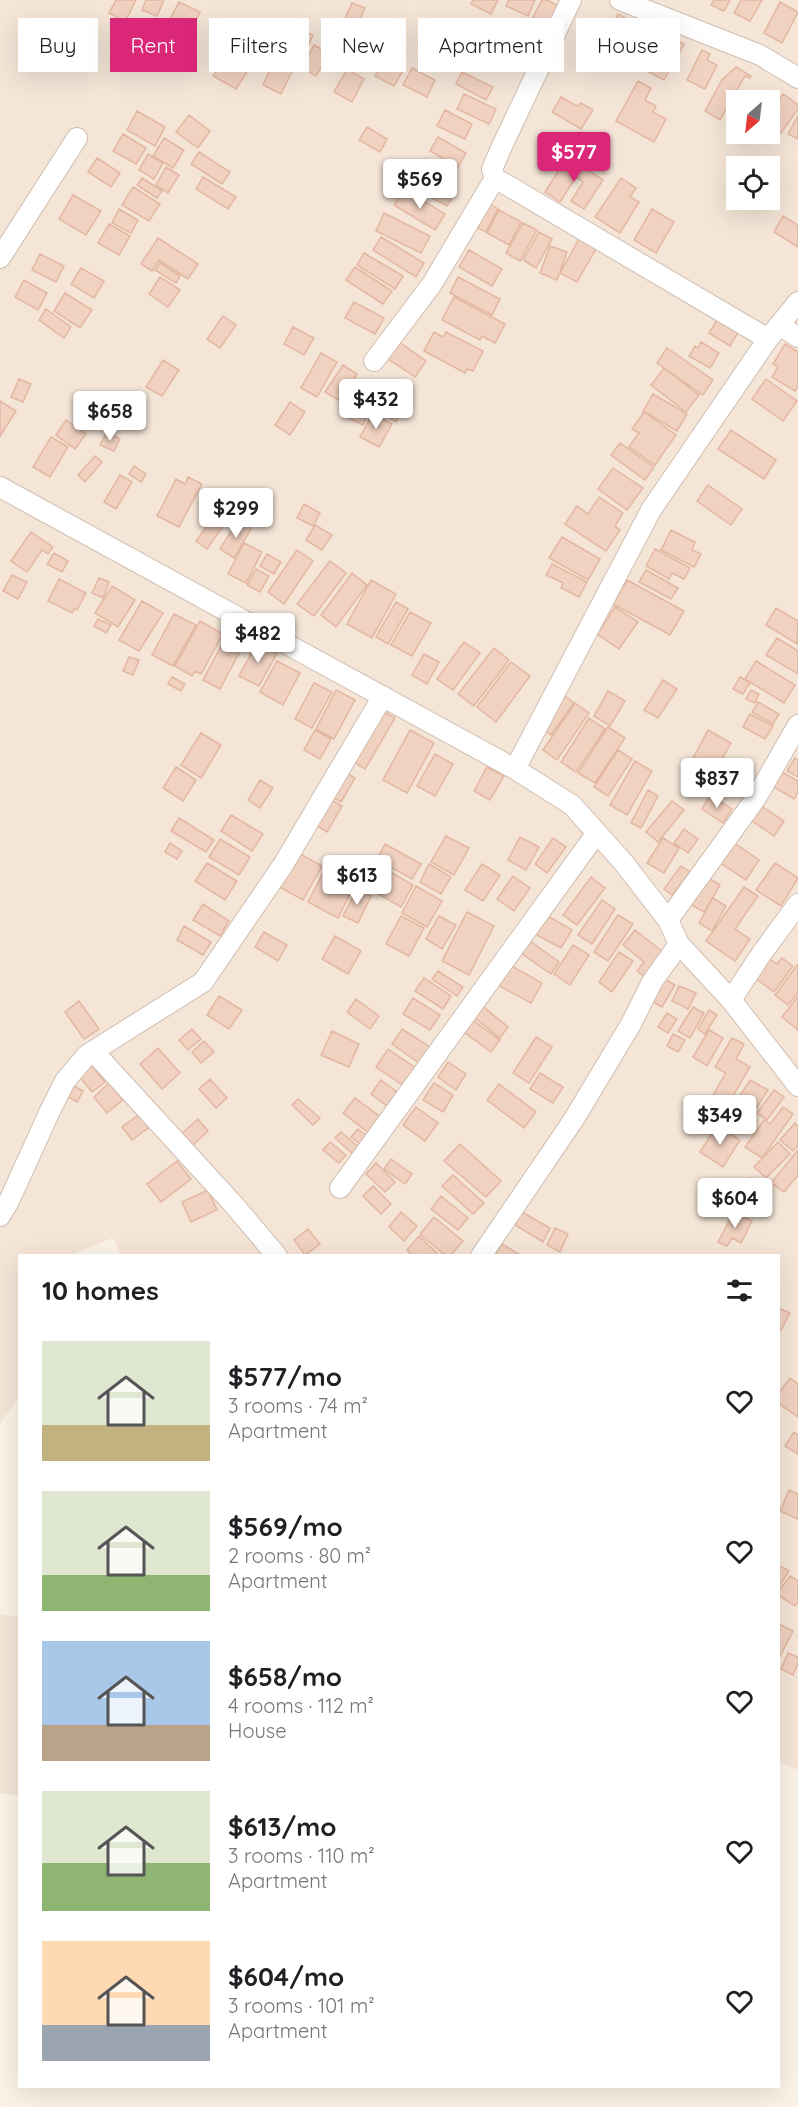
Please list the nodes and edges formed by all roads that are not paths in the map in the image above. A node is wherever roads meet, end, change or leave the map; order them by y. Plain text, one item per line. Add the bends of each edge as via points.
1 (571, 0) edge
2 (620, 0) edge
3 (663, 8) edge
4 (798, 78) edge
5 (77, 138) dead end
6 (495, 178) junction
7 (0, 258) edge
8 (798, 302) edge
9 (774, 332) junction
10 (798, 337) edge
11 (374, 361) dead end
12 (0, 487) edge
13 (383, 696) junction
14 (798, 725) edge
15 (515, 769) junction
16 (596, 834) junction
17 (798, 904) edge
18 (668, 920) junction
19 (679, 944) junction
20 (731, 1000) junction
21 (93, 1051) junction
22 (798, 1086) edge
23 (340, 1188) dead end
24 (0, 1216) edge
25 (275, 1254) edge
26 (482, 1254) edge

1 - 6 street via 492,169
2 - 3 street
3 - 4 street
5 - 7 street
6 - 9 street
6 - 11 street via 432,284
8 - 9 street
9 - 10 street
9 - 15 street via 651,510
12 - 13 street
13 - 15 street
13 - 21 street via 283,865 202,982
14 - 18 street via 756,798
15 - 16 street via 572,805
16 - 18 street
16 - 23 street
17 - 20 street
18 - 19 street
19 - 20 street
19 - 26 street via 652,982 574,1119
20 - 22 street
21 - 24 street via 65,1081
21 - 25 street

